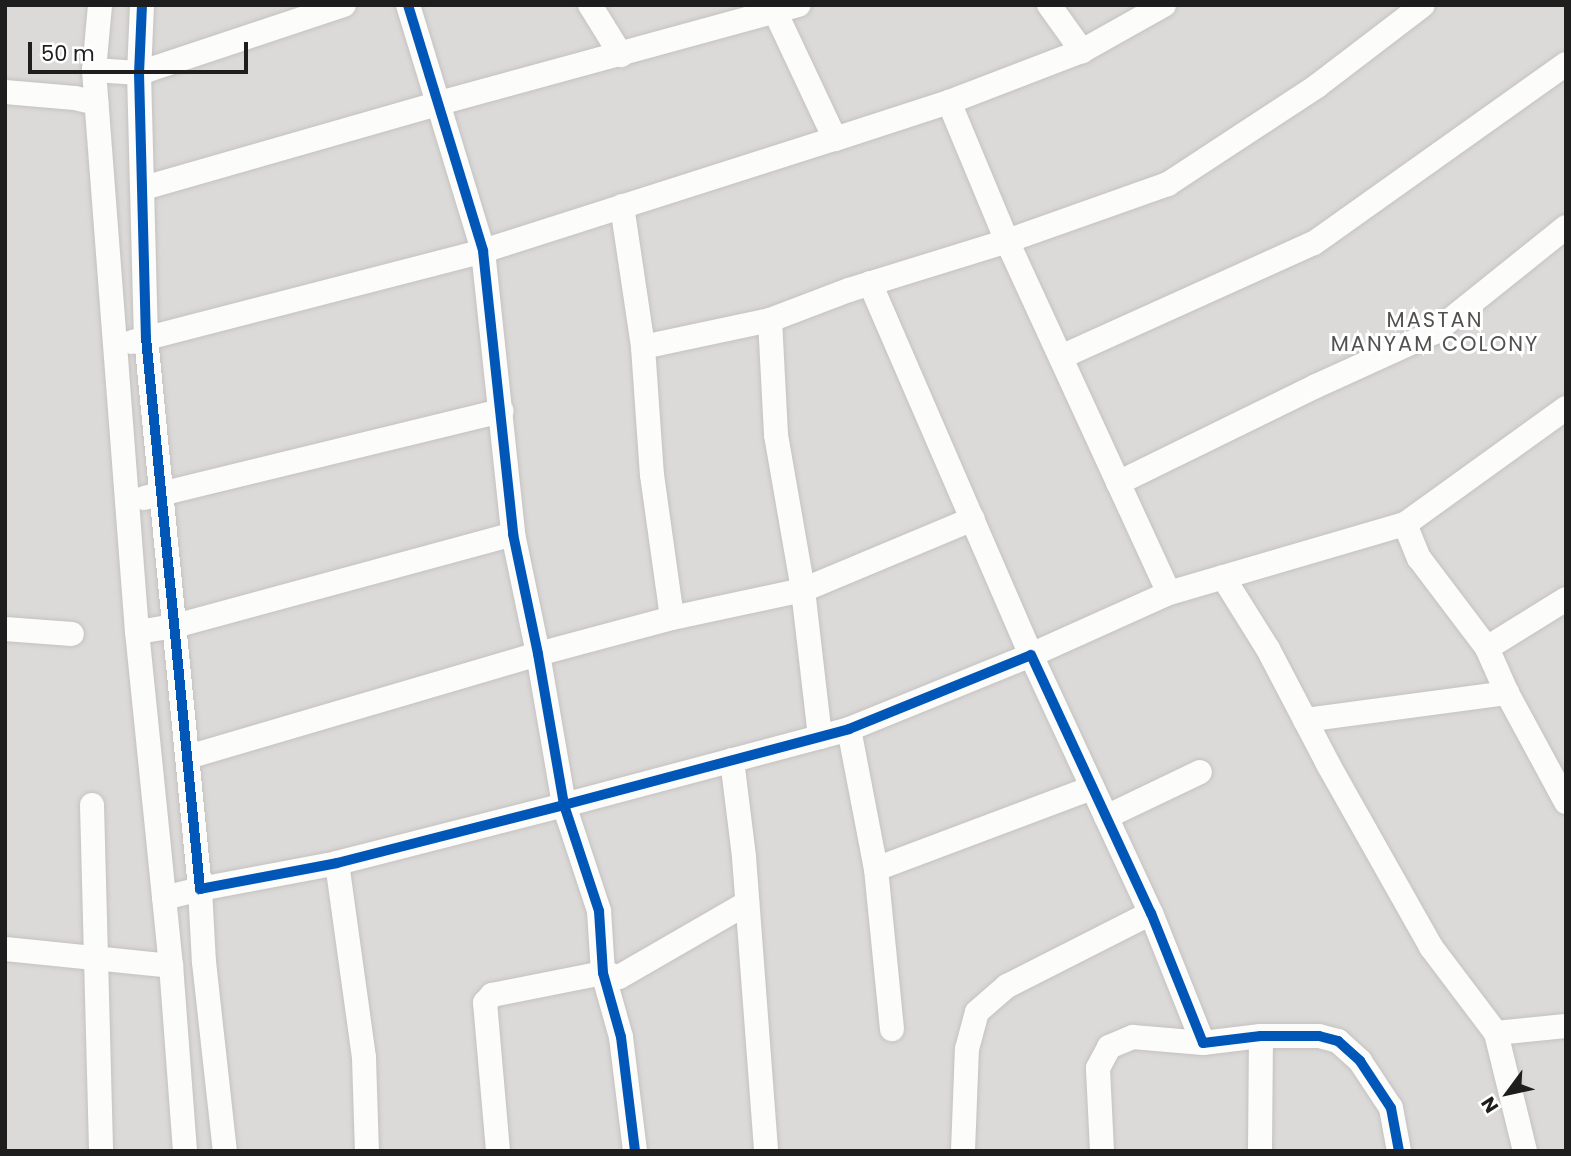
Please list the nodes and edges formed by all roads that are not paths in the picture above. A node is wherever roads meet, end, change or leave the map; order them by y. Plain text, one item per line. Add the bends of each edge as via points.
1 (100, 5) edge
2 (142, 5) edge
3 (344, 5) edge
4 (408, 5) edge
5 (590, 5) edge
6 (1049, 5) edge
7 (1164, 5) edge
8 (1423, 5) edge
9 (783, 8) edge
10 (1082, 51) junction
11 (621, 55) junction
12 (1566, 64) edge
13 (94, 70) junction
14 (139, 73) junction
15 (15, 93) edge
16 (86, 101) junction
17 (949, 102) junction
18 (436, 104) junction
19 (835, 139) junction
20 (144, 188) junction
21 (622, 206) junction
22 (1566, 228) edge
23 (1007, 241) junction
24 (484, 251) junction
25 (870, 284) junction
26 (771, 320) junction
27 (146, 338) junction
28 (113, 346) junction
29 (643, 347) junction
30 (1060, 357) junction
31 (1566, 408) edge
32 (502, 411) junction
33 (1118, 483) junction
34 (160, 495) junction
35 (127, 501) junction
36 (973, 519) junction
37 (1405, 524) junction
38 (513, 534) junction
39 (1223, 578) junction
40 (803, 590) junction
41 (1169, 593) junction
42 (1566, 600) edge
43 (671, 618) junction
44 (175, 626) junction
45 (5, 629) edge
46 (137, 632) junction
47 (72, 634) dead end
48 (1487, 648) junction
49 (538, 654) junction
50 (1031, 655) junction
51 (1507, 693) junction
52 (1305, 720) junction
53 (849, 729) junction
54 (820, 737) junction
55 (188, 757) junction
56 (732, 760) junction
57 (1200, 772) dead end
58 (1092, 788) junction
59 (1566, 802) edge
60 (92, 805) dead end
61 (564, 805) junction
62 (1106, 817) junction
63 (337, 863) junction
64 (876, 869) junction
65 (200, 889) junction
66 (164, 898) junction
67 (747, 903) junction
68 (1151, 913) junction
69 (5, 949) edge
70 (107, 961) junction
71 (160, 965) junction
72 (603, 973) junction
73 (1566, 1026) edge
74 (892, 1029) dead end
75 (1496, 1033) junction
76 (1262, 1036) junction
77 (1203, 1043) junction
78 (102, 1151) edge
79 (185, 1151) edge
80 (225, 1151) edge
81 (367, 1151) edge
82 (498, 1151) edge
83 (635, 1151) edge
84 (766, 1151) edge
85 (963, 1151) edge
86 (1102, 1151) edge
87 (1260, 1151) edge
88 (1399, 1151) edge
89 (1525, 1151) edge

1 - 13 street
2 - 14 street
3 - 14 street
4 - 18 street
5 - 11 street
6 - 10 street
7 - 10 street
8 - 23 street via 1317,86 1168,184
9 - 11 street
9 - 19 street
10 - 17 street
11 - 18 street
12 - 30 street via 1314,243
13 - 14 street
13 - 16 street
14 - 20 street
15 - 16 street
16 - 28 street
17 - 19 street
17 - 23 street
18 - 20 street
18 - 24 street
19 - 21 street
20 - 27 street
21 - 24 street
21 - 29 street
22 - 33 street via 1435,332
23 - 25 street
23 - 30 street
24 - 27 street
24 - 32 street
25 - 26 street
25 - 36 street
26 - 29 street
26 - 40 street via 776,435
27 - 28 street
27 - 34 street
28 - 35 street
29 - 43 street via 652,475
30 - 33 street
31 - 37 street
32 - 34 street
32 - 38 street
33 - 41 street
34 - 35 street
34 - 44 street
35 - 46 street
36 - 40 street
36 - 50 street
37 - 39 street
37 - 48 street via 1419,558
38 - 44 street
38 - 49 street
39 - 41 street
39 - 52 street
40 - 43 street
40 - 54 street
41 - 50 street
42 - 48 street
43 - 49 street
44 - 46 street
44 - 55 street
45 - 47 street
46 - 66 street
48 - 51 street
49 - 55 street
49 - 61 street
50 - 53 street
50 - 58 street
51 - 52 street
51 - 59 street
52 - 75 street via 1431,947
53 - 54 street
53 - 64 street
54 - 56 street
55 - 65 street
56 - 61 street
56 - 67 street
57 - 62 street
58 - 62 street
58 - 64 street
60 - 70 street
61 - 63 street
61 - 72 street via 599,911
62 - 68 street
63 - 65 street
63 - 81 street via 364,1058
64 - 74 street
65 - 66 street
65 - 80 street
66 - 71 street
67 - 72 street via 619,977
67 - 84 street
68 - 77 street
68 - 85 street via 1007,986 977,1012 967,1049
69 - 70 street
70 - 71 street
70 - 78 street
71 - 79 street
72 - 82 street via 492,995 485,1003
72 - 83 street via 621,1037
73 - 75 street
75 - 89 street
76 - 77 street
76 - 87 street
76 - 88 street via 1319,1036 1338,1041 1360,1061 1391,1108
77 - 86 street via 1133,1037 1109,1047 1098,1069

